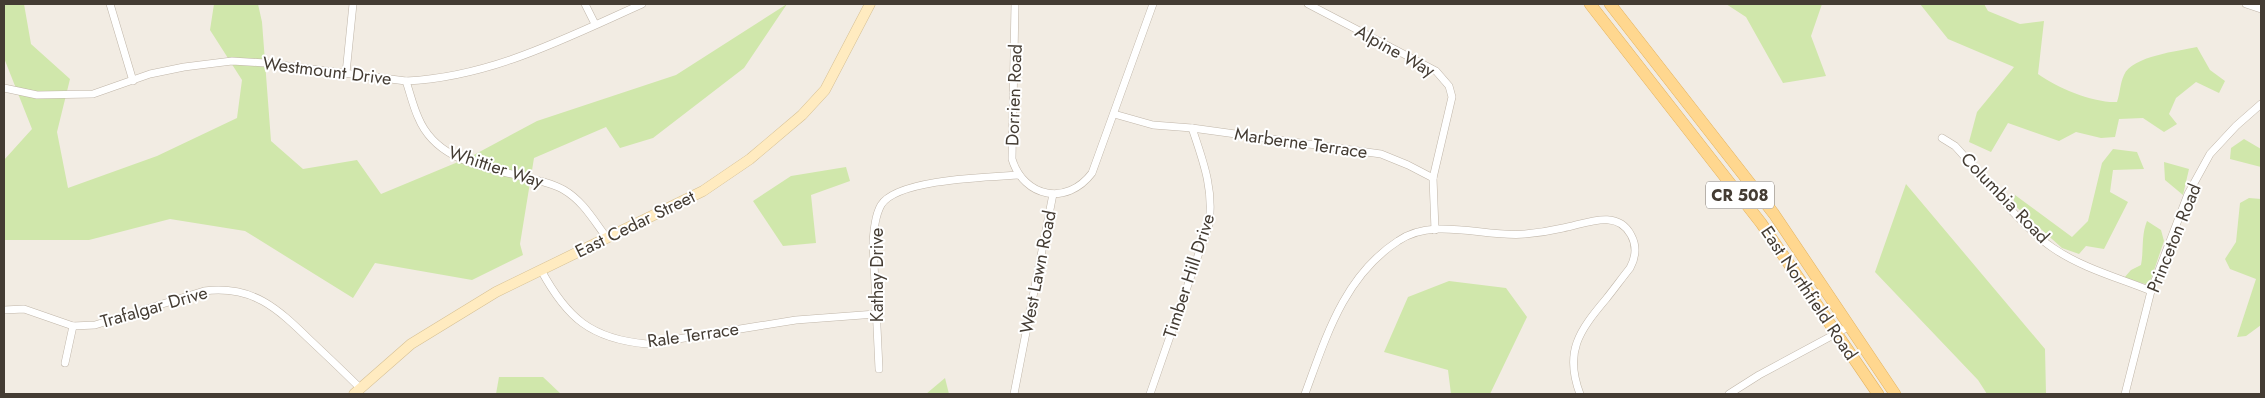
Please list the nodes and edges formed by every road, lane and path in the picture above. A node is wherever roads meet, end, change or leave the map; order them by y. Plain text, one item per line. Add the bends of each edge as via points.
1 (110, 4) edge
2 (353, 4) edge
3 (585, 4) edge
4 (642, 4) edge
5 (870, 4) edge
6 (1015, 4) edge
7 (1152, 4) edge
8 (1308, 4) edge
9 (1609, 4) edge
10 (2246, 4) edge
11 (1593, 8) edge
12 (2261, 9) edge
13 (595, 24) junction
14 (346, 73) junction
15 (133, 81) junction
16 (406, 81) junction
17 (4, 88) edge
18 (2261, 104) edge
19 (1692, 107) junction
20 (1114, 114) junction
21 (1681, 119) junction
22 (1192, 128) junction
23 (1942, 138) dead end
24 (1019, 175) junction
25 (1433, 178) junction
26 (1053, 194) junction
27 (1774, 214) junction
28 (1761, 223) junction
29 (1435, 230) junction
30 (607, 238) junction
31 (541, 270) junction
32 (2152, 291) junction
33 (4, 310) edge
34 (876, 314) junction
35 (73, 326) junction
36 (1850, 326) junction
37 (1837, 335) junction
38 (65, 363) dead end
39 (879, 369) dead end
40 (357, 391) edge
41 (1014, 394) edge
42 (1150, 394) edge
43 (1306, 394) edge
44 (1580, 394) edge
45 (1730, 394) edge
46 (1878, 394) edge
47 (1895, 394) edge
48 (2125, 394) edge

1 - 15 street
2 - 14 street
3 - 13 street
4 - 13 street, Westmount Drive
5 - 30 main road, East Cedar Street via 824,90 802,115 750,159 703,191
6 - 24 street, Dorrien Road via 1012,153
7 - 20 street, West Lawn Road
8 - 25 street, Alpine Way via 1436,71 1449,86 1452,97
9 - 11 main road
9 - 19 main road, East Northfield Road / CR 508
10 - 12 street
11 - 21 main road, East Northfield Road / CR 508
13 - 16 street, Westmount Drive via 500,65 446,77
14 - 15 street, Westmount Drive via 232,61 184,67
14 - 16 street, Westmount Drive
15 - 17 street, Westmount Drive via 93,94 37,95
16 - 30 street, Whittier Way via 418,118 439,148 471,163 562,189 583,206
18 - 32 street, Princeton Road via 2210,154 2188,194
19 - 21 main road
19 - 27 main road, East Northfield Road / CR 508
20 - 22 street, Marberne Terrace via 1154,125
20 - 26 street, West Lawn Road via 1092,173 1071,190
21 - 28 main road, East Northfield Road / CR 508
22 - 25 street, Marberne Terrace via 1381,154
22 - 42 street, Timber Hill Drive via 1210,186 1209,224
23 - 32 street, Columbia Road via 1955,146 2031,230 2051,247 2070,259
24 - 26 street via 1036,190
24 - 34 street, Kathay Drive via 926,183 892,194 882,204 874,226
25 - 29 street
26 - 41 street, West Lawn Road
27 - 28 main road
27 - 36 main road, East Northfield Road / CR 508
28 - 37 main road, East Northfield Road / CR 508
29 - 43 street via 1400,239 1355,282 1334,318
29 - 44 street via 1524,234 1606,219 1618,222 1628,231 1634,242 1633,262 1588,320 1575,347 1573,371
30 - 31 main road, East Cedar Street
31 - 34 street, Rale Terrace via 558,299 579,322 609,338 626,342 647,344 796,320
31 - 40 main road, East Cedar Street via 496,292 411,344
32 - 48 street, Princeton Road
33 - 35 street, Trafalgar Drive via 24,309
34 - 39 street, Kathay Drive
35 - 38 street
35 - 40 street, Trafalgar Drive via 95,326 118,320 204,291 239,291 262,299 282,313
36 - 37 street
36 - 47 main road, East Northfield Road / CR 508
37 - 45 street via 1759,375
37 - 46 main road, East Northfield Road / CR 508

